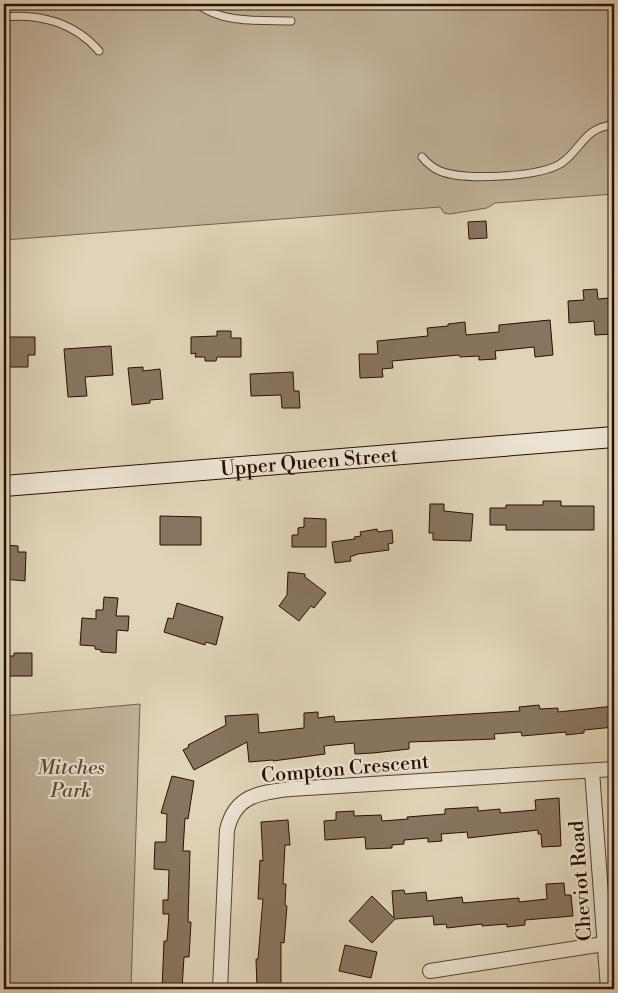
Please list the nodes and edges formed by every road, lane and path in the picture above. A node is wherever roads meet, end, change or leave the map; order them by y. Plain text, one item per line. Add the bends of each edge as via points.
1 (198, 4) edge
2 (4, 17) edge
3 (291, 21) dead end
4 (99, 51) dead end
5 (614, 125) edge
6 (422, 157) dead end
7 (614, 437) edge
8 (4, 486) edge
9 (614, 769) edge
10 (592, 771) junction
11 (604, 944) junction
12 (430, 971) dead end
13 (220, 989) edge
14 (608, 989) edge

1 - 3 lane via 212,12 244,20
2 - 4 lane via 20,15 47,19 70,27
5 - 6 lane via 601,127 589,134 558,165 509,177 445,173 429,165
7 - 8 street, Upper Queen Street
9 - 10 street, Compton Crescent
10 - 11 street, Cheviot Road
10 - 13 street, Compton Crescent via 290,789 259,793 242,802 230,816 227,830
11 - 12 street
11 - 14 street, Cheviot Road

